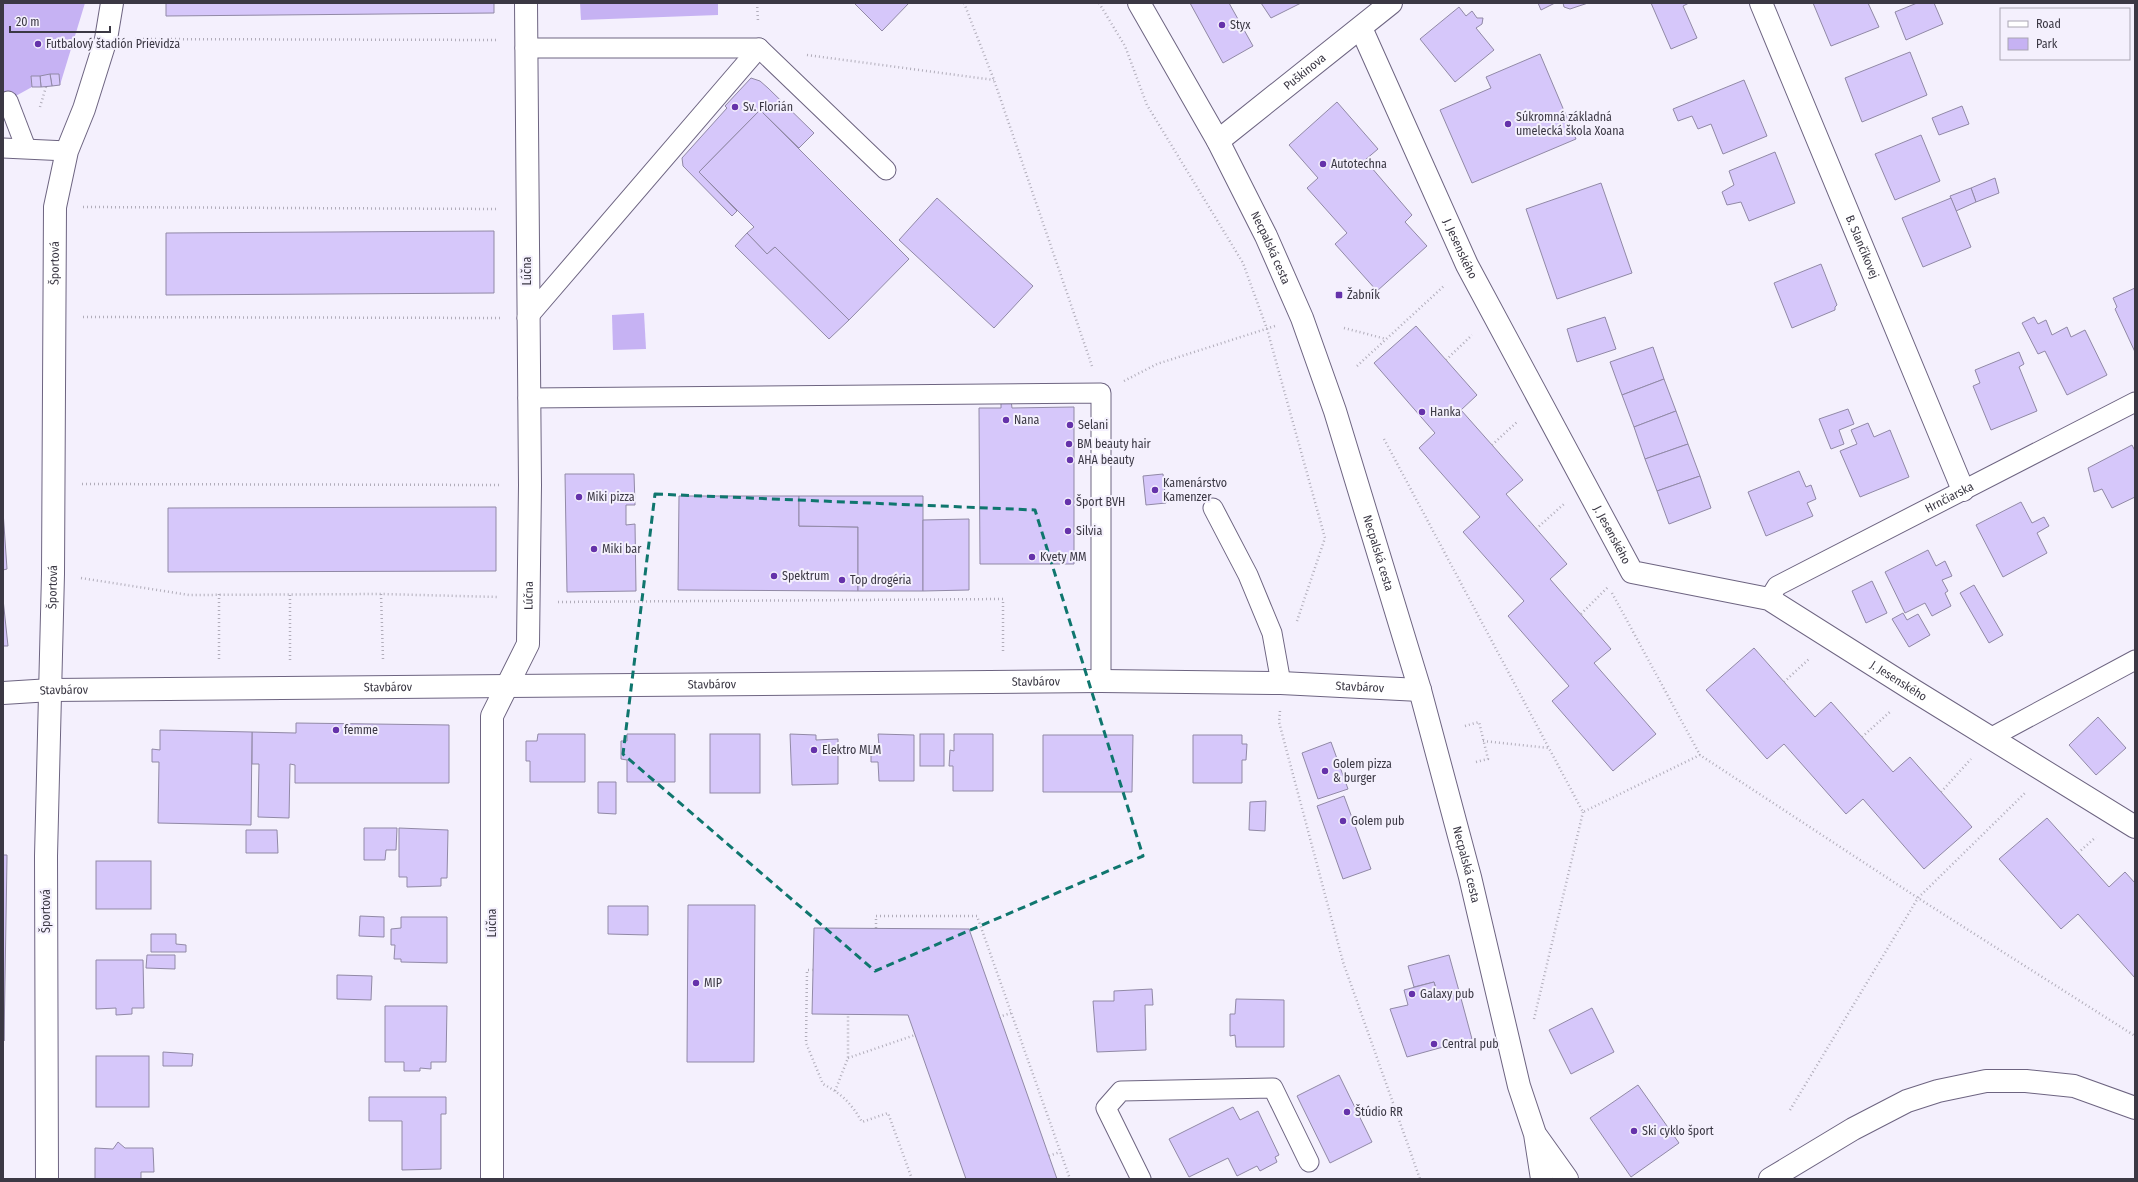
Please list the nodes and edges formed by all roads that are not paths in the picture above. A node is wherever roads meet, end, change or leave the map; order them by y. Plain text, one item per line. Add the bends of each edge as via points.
1 (112, 3) edge
2 (526, 3) edge
3 (1139, 3) edge
4 (1391, 3) edge
5 (1761, 3) edge
6 (1361, 28) junction
7 (526, 44) junction
8 (760, 48) junction
9 (8, 101) dead end
10 (1218, 141) junction
11 (3, 148) edge
12 (26, 148) junction
13 (67, 151) junction
14 (886, 170) dead end
15 (527, 318) junction
16 (528, 398) junction
17 (2135, 402) edge
18 (1963, 490) junction
19 (1213, 508) dead end
20 (1769, 598) junction
21 (2135, 660) edge
22 (1101, 681) junction
23 (1281, 683) junction
24 (507, 685) junction
25 (52, 690) junction
26 (1420, 690) junction
27 (3, 693) edge
28 (1990, 738) junction
29 (2135, 827) edge
30 (2135, 1108) edge
31 (1535, 1134) junction
32 (1309, 1162) dead end
33 (1771, 1178) edge
34 (47, 1179) edge
35 (492, 1179) edge
36 (1141, 1179) edge
37 (1542, 1179) edge
38 (1568, 1179) edge

1 - 13 street, Športová via 106,39 84,109
2 - 7 street, Lúčna
3 - 10 street, Necpalská cesta
4 - 6 street, Puškinova
5 - 18 street, B. Slančíkovej
6 - 10 street, Puškinova
6 - 20 street, J. Jesenského via 1467,265 1632,572
7 - 8 lane
7 - 15 street, Lúčna
8 - 14 lane
8 - 15 lane
9 - 12 lane
10 - 26 street, Necpalská cesta via 1266,236 1302,318 1335,412
11 - 12 lane
12 - 13 lane
13 - 25 street, Športová via 55,206
15 - 16 street, Lúčna
16 - 22 lane via 1101,393
16 - 24 street, Lúčna via 528,644
17 - 18 lane, Hrnčiarska
18 - 20 lane, Hrnčiarska via 1777,586
19 - 23 lane via 1248,575 1272,633
20 - 28 street, J. Jesenského
21 - 28 lane
22 - 23 street, Stavbárov
22 - 24 street, Stavbárov
23 - 26 street, Stavbárov
24 - 25 street, Stavbárov
24 - 35 street, Lúčna via 492,716
25 - 27 street, Stavbárov
25 - 34 street, Športová via 46,856
26 - 31 street, Necpalská cesta via 1470,877 1519,1086
28 - 29 street, J. Jesenského
30 - 33 street via 2074,1086 2026,1081 1979,1083 1938,1091 1907,1101 1853,1129
31 - 37 street, Necpalská cesta
31 - 38 street, Necpalská cesta
32 - 36 lane via 1273,1088 1121,1091 1106,1108

